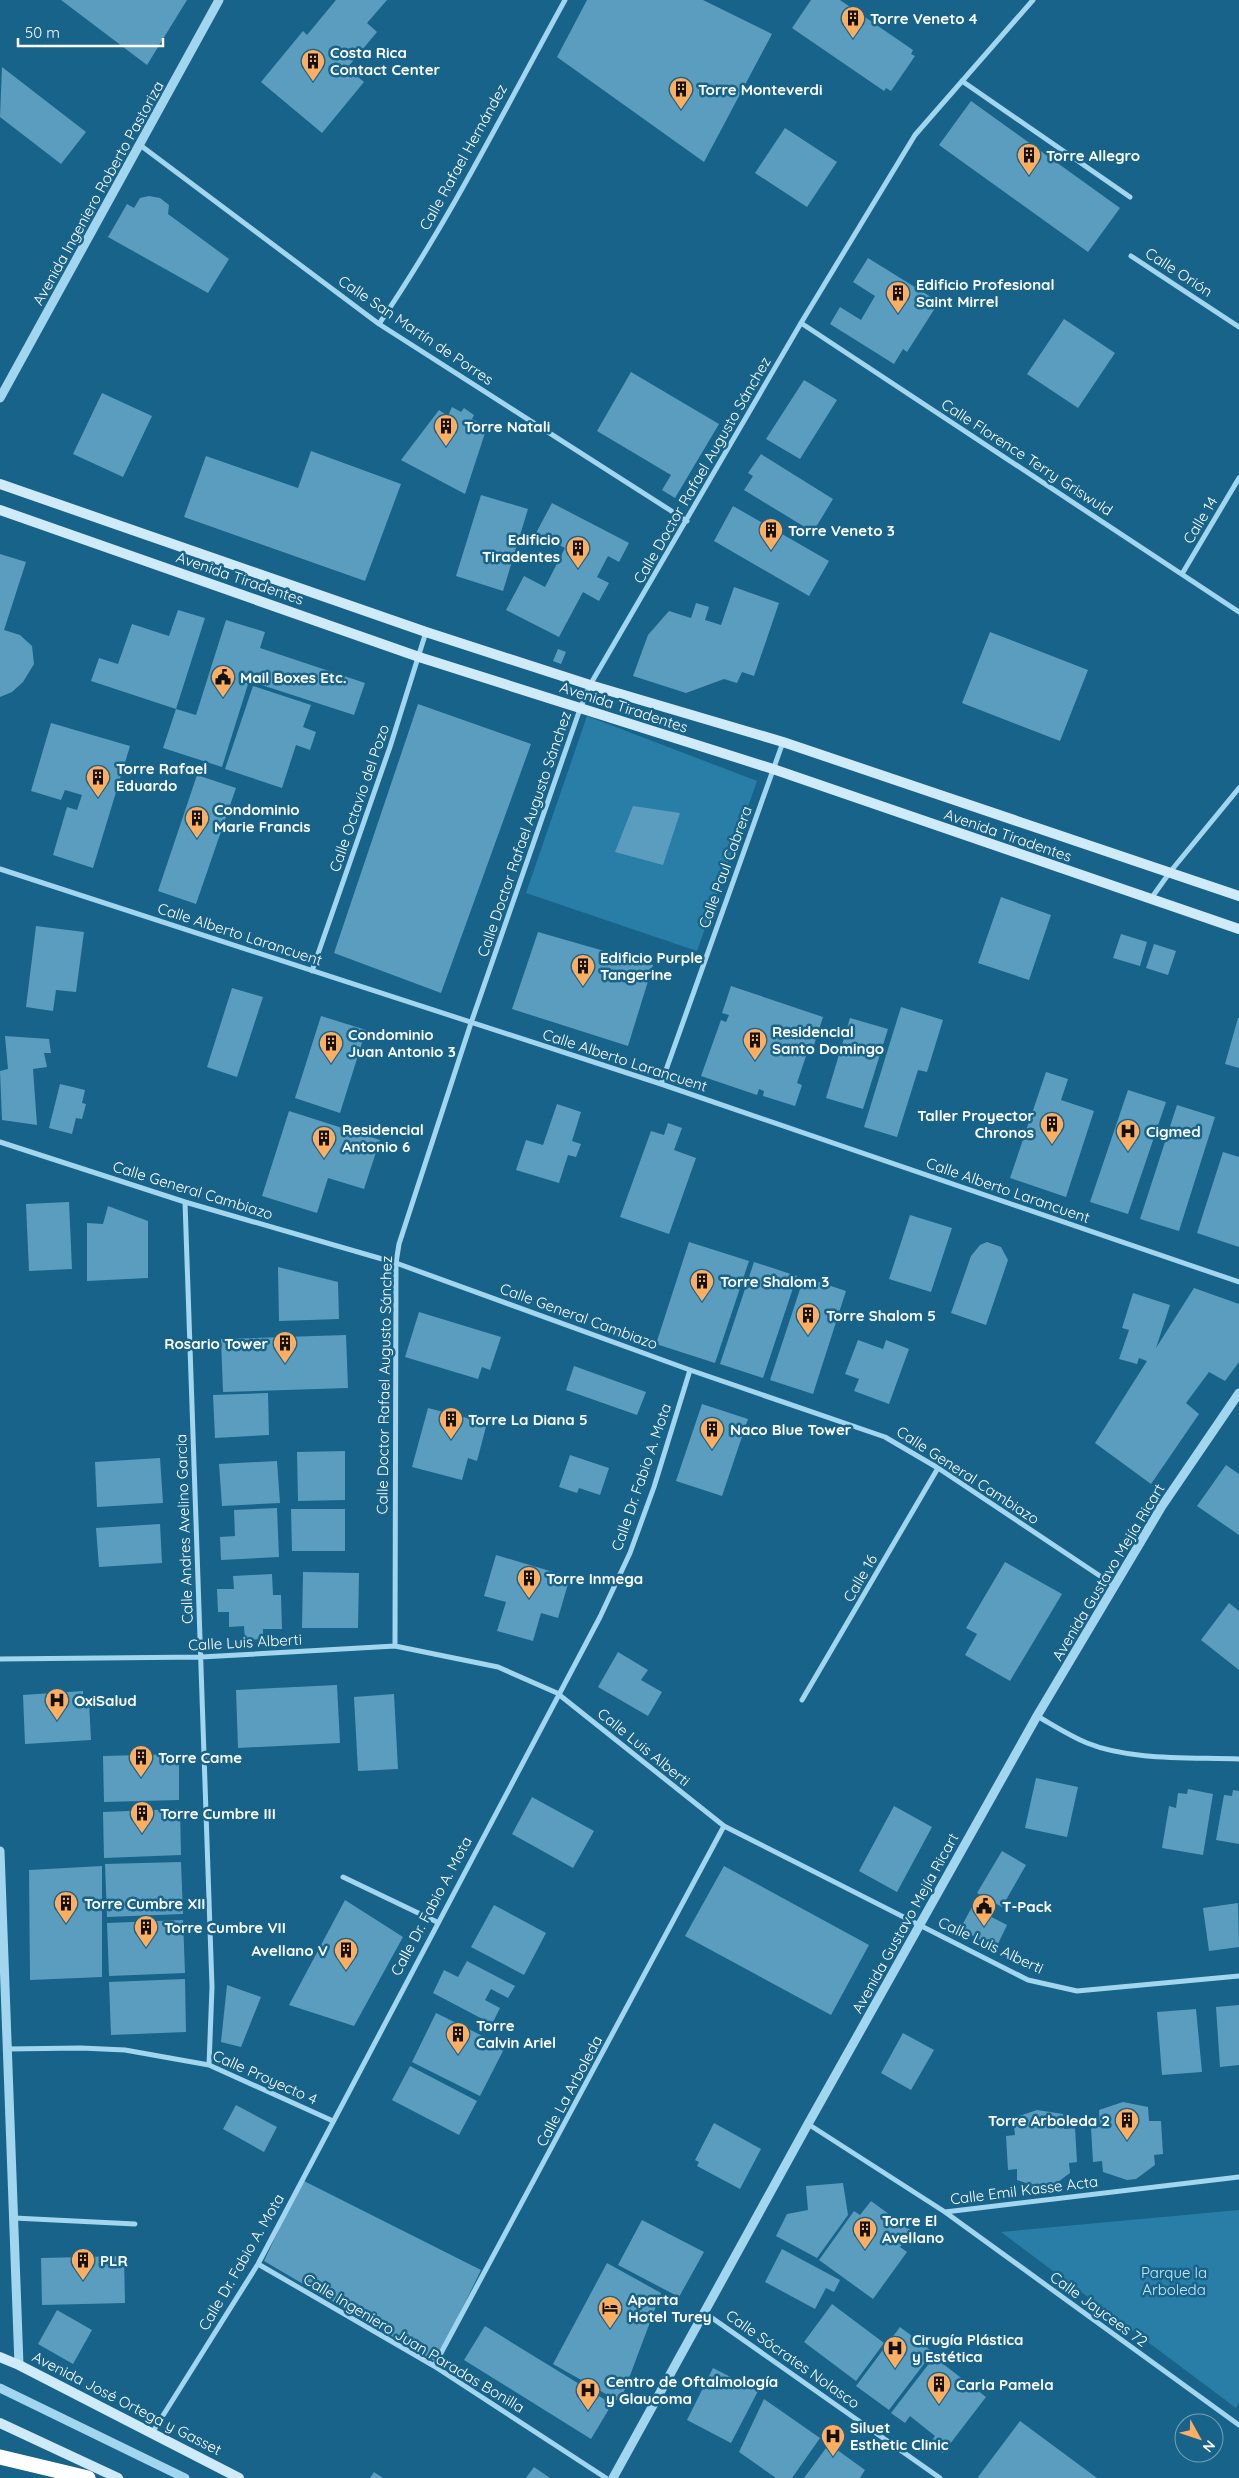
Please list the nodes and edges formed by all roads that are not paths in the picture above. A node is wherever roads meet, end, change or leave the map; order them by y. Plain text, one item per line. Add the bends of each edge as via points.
1 (219, 0) edge
2 (565, 0) edge
3 (1033, 0) edge
4 (962, 81) junction
5 (140, 145) junction
6 (1130, 197) dead end
7 (1131, 256) dead end
8 (801, 323) junction
9 (379, 324) junction
10 (1239, 327) edge
11 (0, 398) edge
12 (1239, 478) edge
13 (0, 484) edge
14 (0, 510) edge
15 (687, 521) junction
16 (1182, 574) junction
17 (1239, 612) edge
18 (426, 632) junction
19 (419, 657) junction
20 (590, 685) junction
21 (580, 709) junction
22 (783, 742) junction
23 (773, 770) junction
24 (1239, 788) edge
25 (0, 869) edge
26 (1170, 872) junction
27 (1239, 896) edge
28 (1149, 900) junction
29 (1239, 929) edge
30 (312, 970) junction
31 (470, 1024) junction
32 (661, 1084) junction
33 (0, 1142) edge
34 (185, 1202) junction
35 (396, 1263) junction
36 (1239, 1282) edge
37 (690, 1370) junction
38 (1239, 1393) edge
39 (938, 1468) junction
40 (1116, 1586) junction
41 (395, 1646) junction
42 (201, 1657) junction
43 (0, 1659) edge
44 (557, 1693) junction
45 (802, 1700) dead end
46 (1037, 1716) junction
47 (1239, 1759) edge
48 (724, 1826) junction
49 (0, 1850) edge
50 (343, 1877) dead end
51 (437, 1922) junction
52 (920, 1926) junction
53 (1239, 1976) edge
54 (7, 2049) junction
55 (209, 2064) junction
56 (333, 2121) junction
57 (808, 2124) junction
58 (1239, 2177) edge
59 (945, 2212) junction
60 (14, 2218) junction
61 (135, 2224) dead end
62 (258, 2264) junction
63 (705, 2313) junction
64 (0, 2357) edge
65 (19, 2365) junction
66 (434, 2366) junction
67 (0, 2388) edge
68 (0, 2423) edge
69 (1239, 2425) edge
70 (152, 2434) junction
71 (0, 2456) edge
72 (88, 2478) edge
73 (118, 2478) edge
74 (185, 2478) edge
75 (239, 2478) edge
76 (606, 2478) edge
77 (613, 2478) edge
78 (940, 2478) edge

1 - 5 street, Avenida Ingeniero Roberto Pastoriza
2 - 9 street, Calle Rafael Hernández via 474,166 400,294
3 - 4 street, Calle Doctor Rafael Augusto Sánchez
4 - 6 street
4 - 8 street, Calle Doctor Rafael Augusto Sánchez via 916,135
5 - 9 street, Calle San Martín de Porres
5 - 11 street, Avenida Ingeniero Roberto Pastoriza
7 - 10 street, Calle Orión
8 - 15 street, Calle Doctor Rafael Augusto Sánchez
8 - 16 street, Calle Florence Terry Griswuld
9 - 15 street, Calle San Martín de Porres
12 - 16 street, Calle 14
13 - 18 main road, Avenida Tiradentes
14 - 19 main road, Avenida Tiradentes
15 - 20 street, Calle Doctor Rafael Augusto Sánchez
16 - 17 street, Calle Florence Terry Griswuld
18 - 19 street, Calle Octavio del Pozo
18 - 20 main road, Avenida Tiradentes
19 - 21 main road, Avenida Tiradentes
19 - 30 street, Calle Octavio del Pozo
20 - 21 street, Calle Doctor Rafael Augusto Sánchez
20 - 22 main road, Avenida Tiradentes
21 - 23 main road, Avenida Tiradentes
21 - 31 street, Calle Doctor Rafael Augusto Sánchez
22 - 23 street, Calle Paul Cabrera
22 - 26 main road, Avenida Tiradentes
23 - 28 main road, Avenida Tiradentes
23 - 32 street, Calle Paul Cabrera
24 - 26 street
25 - 30 street, Calle Alberto Larancuent
26 - 27 main road, Avenida Tiradentes
26 - 28 street
28 - 29 main road, Avenida Tiradentes
30 - 31 street, Calle Alberto Larancuent
31 - 32 street, Calle Alberto Larancuent
31 - 35 street, Calle Doctor Rafael Augusto Sánchez via 408,1213
32 - 36 street, Calle Alberto Larancuent
33 - 34 street, Calle General Cambiazo
34 - 35 street, Calle General Cambiazo
34 - 42 street, Calle Andres Avelino Garcia
35 - 37 street, Calle General Cambiazo
35 - 41 street, Calle Doctor Rafael Augusto Sánchez
37 - 39 street, Calle General Cambiazo via 885,1437
37 - 44 street, Calle Dr. Fabio A. Mota via 630,1553 600,1617
38 - 40 street, Avenida Gustavo Mejía Ricart via 1162,1506
39 - 40 street, Calle General Cambiazo
39 - 45 street, Calle 16
40 - 46 street, Avenida Gustavo Mejía Ricart
41 - 42 street, Calle Luis Alberti
41 - 44 street, Calle Luis Alberti via 498,1667
42 - 43 street, Calle Luis Alberti
42 - 55 street, Calle Andres Avelino Garcia via 212,1987
44 - 48 street, Calle Luis Alberti
44 - 51 street, Calle Dr. Fabio A. Mota
46 - 47 street via 1088,1744 1118,1752
46 - 52 street, Avenida Gustavo Mejía Ricart
48 - 52 street, Calle Luis Alberti
48 - 66 street, Calle La Arboleda
49 - 54 street
50 - 51 street
51 - 56 street, Calle Dr. Fabio A. Mota
52 - 53 street, Calle Luis Alberti via 1028,1980 1077,1991
52 - 57 street, Avenida Gustavo Mejía Ricart
54 - 55 street, Calle Proyecto 4 via 125,2050
54 - 60 street
55 - 56 street, Calle Proyecto 4
56 - 62 street, Calle Dr. Fabio A. Mota
57 - 59 street, Calle Emil Kasse Acta
57 - 63 street, Avenida Gustavo Mejía Ricart
58 - 59 street, Calle Emil Kasse Acta
59 - 69 street, Calle Jaycees 72
60 - 61 street
60 - 65 street
62 - 66 street, Calle Ingeniero Juan Paradas Bonilla
62 - 70 street, Calle Dr. Fabio A. Mota
63 - 77 street, Avenida Gustavo Mejía Ricart
63 - 78 street, Calle Sócrates Nolasco
64 - 65 main road, Avenida José Ortega y Gasset
65 - 70 main road, Avenida José Ortega y Gasset
66 - 76 street, Calle Ingeniero Juan Paradas Bonilla
67 - 74 street
68 - 73 main road
70 - 75 main road, Avenida José Ortega y Gasset
71 - 72 highway

